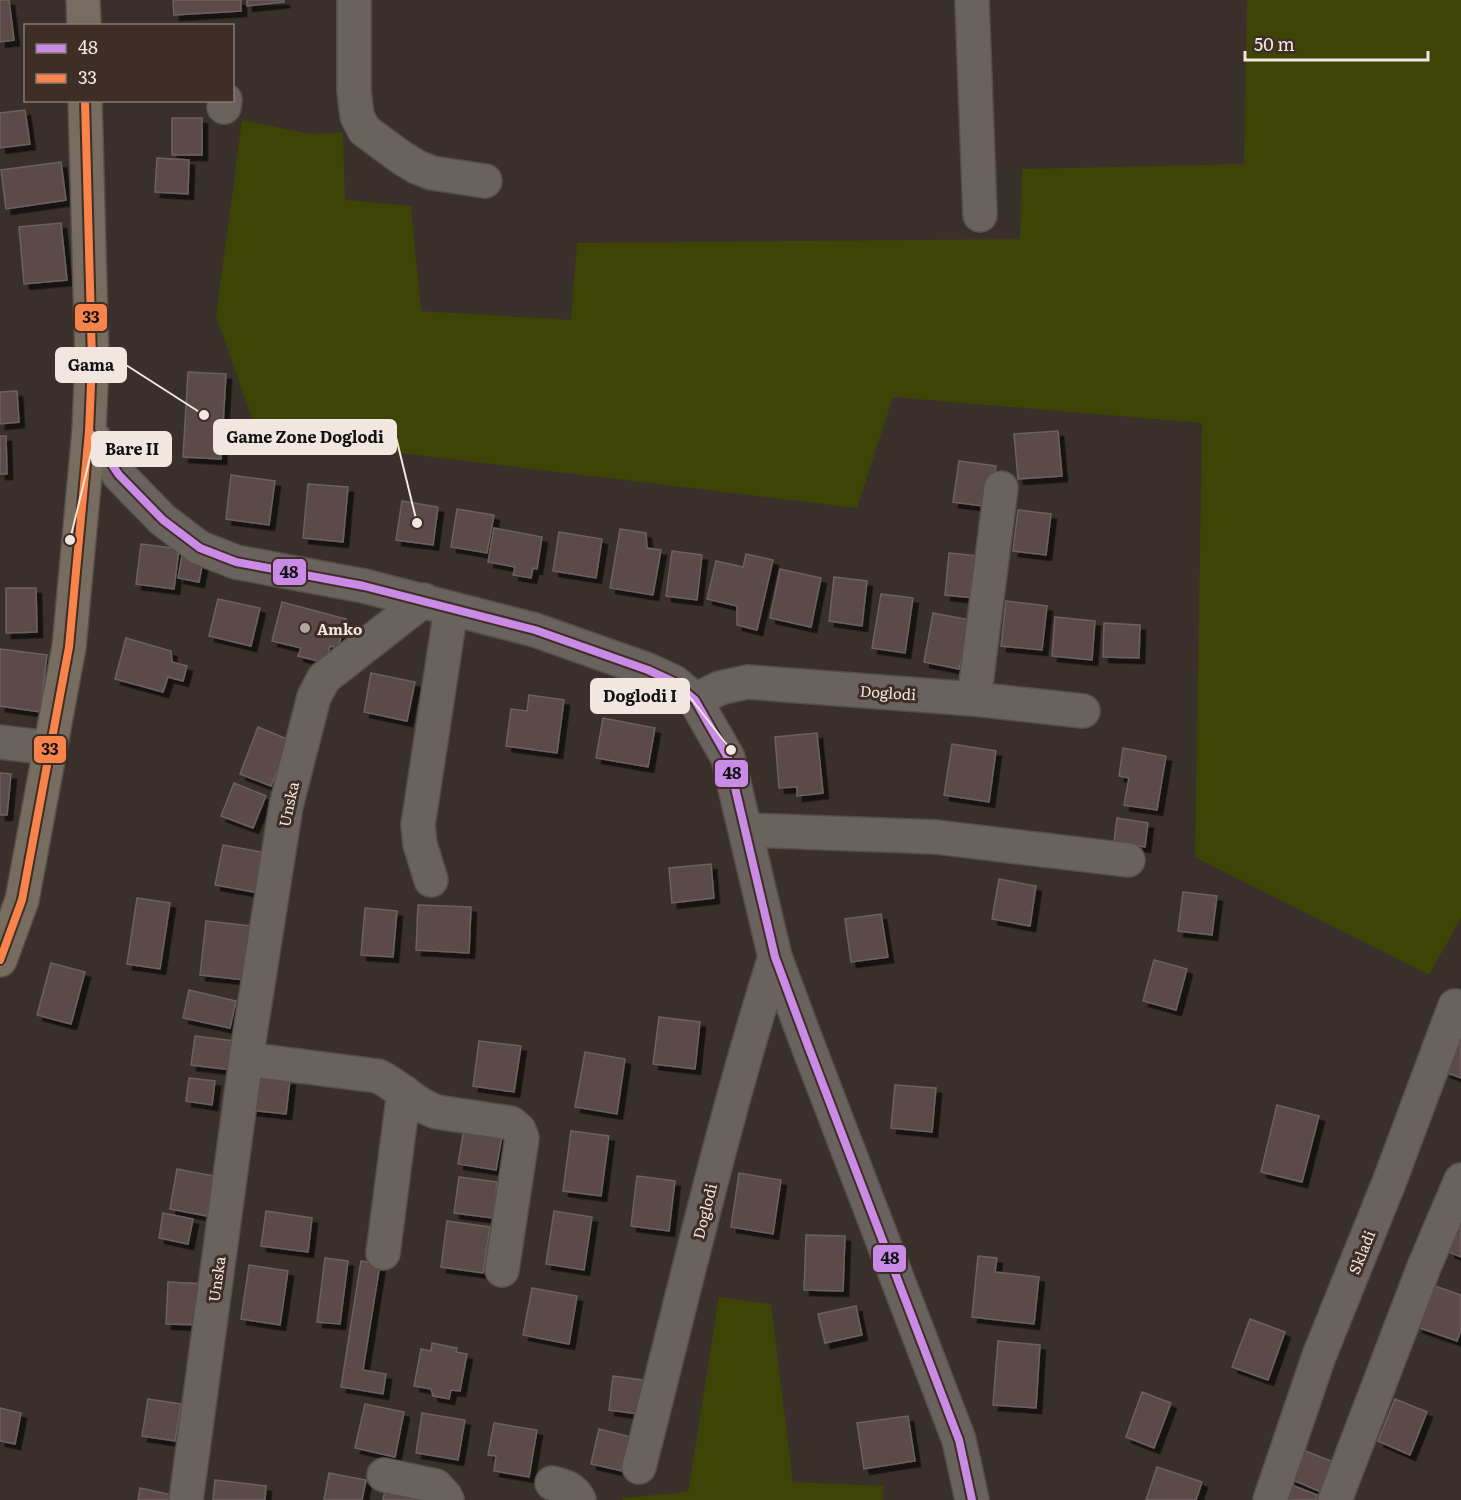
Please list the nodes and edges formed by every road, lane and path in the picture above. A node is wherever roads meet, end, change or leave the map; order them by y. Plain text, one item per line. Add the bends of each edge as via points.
1 (83, 0) edge
2 (354, 0) edge
3 (972, 0) edge
4 (84, 24) edge
5 (86, 102) edge
6 (485, 182) dead end
7 (980, 215) dead end
8 (90, 431) junction
9 (1001, 488) dead end
10 (438, 604) junction
11 (974, 699) junction
12 (695, 700) junction
13 (1083, 711) dead end
14 (0, 742) edge
15 (50, 748) junction
16 (746, 830) junction
17 (1128, 860) dead end
18 (431, 880) dead end
19 (776, 957) junction
20 (0, 960) edge
21 (1455, 1006) dead end
22 (246, 1059) junction
23 (404, 1092) junction
24 (1461, 1180) edge
25 (383, 1253) dead end
26 (501, 1270) dead end
27 (639, 1467) dead end
28 (384, 1475) dead end
29 (552, 1483) dead end
30 (186, 1500) edge
31 (447, 1500) edge
32 (579, 1500) edge
33 (972, 1500) edge
34 (1270, 1500) edge
35 (1335, 1500) edge

1 - 4 main road
2 - 6 street via 354,91 357,116 364,130 417,167
3 - 7 street
5 - 8 main road
8 - 10 street via 119,476 163,520 200,548 236,562
8 - 15 main road via 69,647
9 - 11 street
10 - 12 street via 535,630 648,670 674,682
10 - 18 street via 418,825
10 - 22 street, Unska via 324,678 314,697 286,806
11 - 12 street, Doglodi via 747,681
11 - 13 street, Doglodi
12 - 16 street via 728,758
14 - 15 street
15 - 20 main road via 21,900
16 - 17 street via 936,837
16 - 19 street
19 - 27 street, Doglodi via 710,1185
19 - 33 street via 958,1440
21 - 34 street, Skladi via 1319,1356
22 - 23 street via 378,1076
22 - 30 street, Unska
23 - 25 street
23 - 26 street via 426,1109 511,1123 519,1130 522,1138
24 - 35 street
28 - 31 street via 436,1486
29 - 32 street via 569,1488

